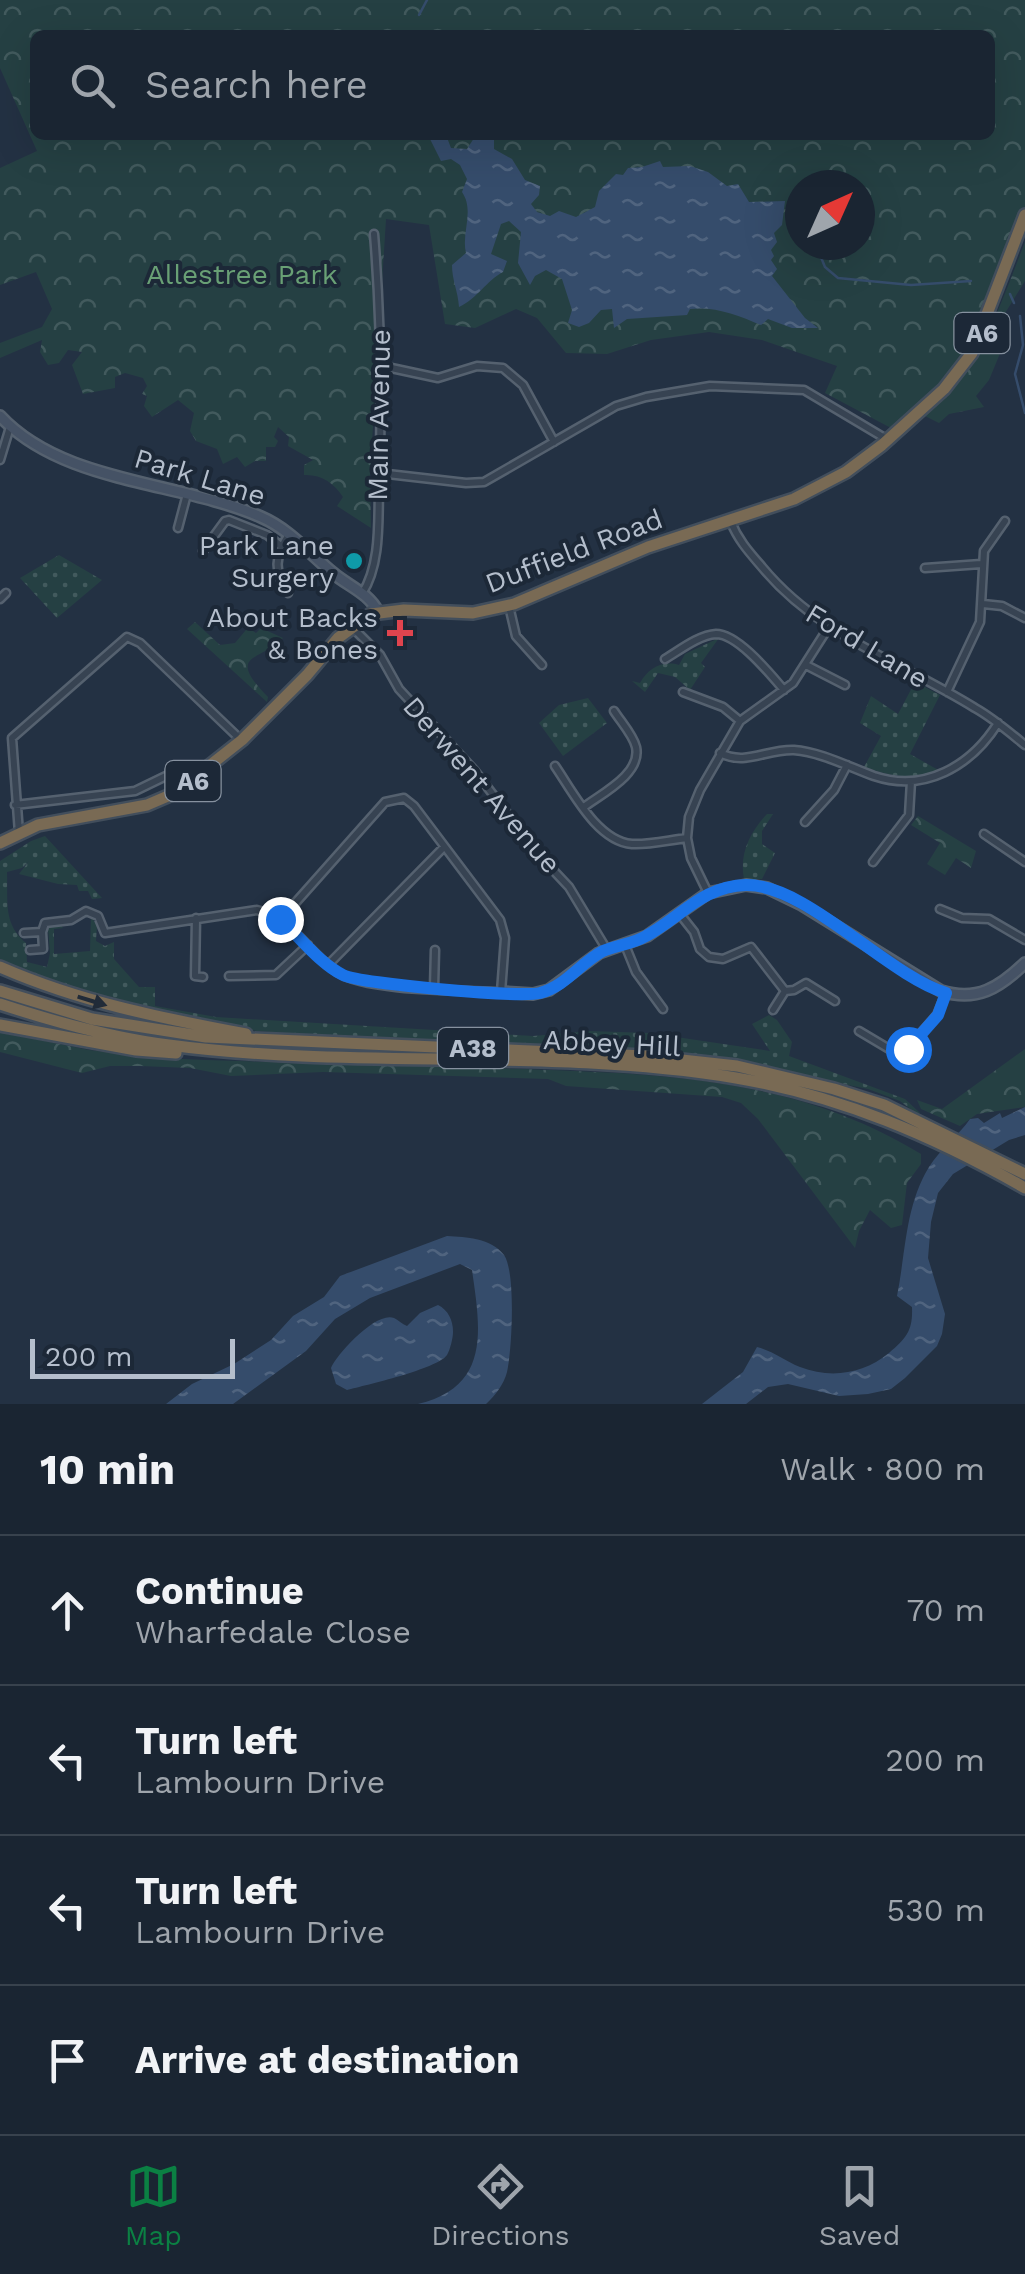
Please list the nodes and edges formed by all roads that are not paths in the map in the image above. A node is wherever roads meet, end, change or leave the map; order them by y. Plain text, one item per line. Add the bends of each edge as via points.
1 (1025, 215) edge
2 (374, 234) dead end
3 (382, 366) junction
4 (0, 416) edge
5 (10, 427) junction
6 (888, 440) junction
7 (554, 442) junction
8 (0, 460) edge
9 (380, 473) junction
10 (187, 494) junction
11 (1005, 521) dead end
12 (731, 522) junction
13 (178, 528) dead end
14 (289, 534) junction
15 (282, 546) junction
16 (203, 551) dead end
17 (981, 564) junction
18 (925, 568) dead end
19 (288, 592) dead end
20 (362, 594) junction
21 (982, 604) junction
22 (509, 606) junction
23 (372, 615) junction
24 (1025, 618) edge
25 (351, 626) junction
26 (828, 628) junction
27 (671, 659) dead end
28 (542, 665) dead end
29 (806, 665) junction
30 (845, 685) dead end
31 (784, 690) junction
32 (947, 692) junction
33 (688, 705) dead end
34 (614, 711) dead end
35 (740, 720) junction
36 (998, 724) junction
37 (242, 740) junction
38 (1025, 745) edge
39 (720, 753) junction
40 (847, 765) junction
41 (555, 766) dead end
42 (910, 781) junction
43 (184, 786) junction
44 (15, 805) junction
45 (584, 808) junction
46 (805, 822) dead end
47 (18, 833) junction
48 (984, 834) dead end
49 (687, 838) junction
50 (0, 843) edge
51 (444, 847) junction
52 (873, 862) dead end
53 (1025, 862) edge
54 (708, 893) junction
55 (940, 908) dead end
56 (679, 913) junction
57 (196, 918) junction
58 (280, 919) junction
59 (42, 932) junction
60 (24, 933) dead end
61 (1025, 940) edge
62 (308, 945) junction
63 (625, 945) junction
64 (30, 950) dead end
65 (436, 950) dead end
66 (606, 950) junction
67 (1025, 963) edge
68 (328, 965) junction
69 (0, 968) edge
70 (229, 976) dead end
71 (203, 977) dead end
72 (434, 988) junction
73 (0, 991) edge
74 (785, 991) junction
75 (502, 992) junction
76 (946, 993) junction
77 (835, 1001) dead end
78 (0, 1004) edge
79 (663, 1009) dead end
80 (773, 1010) dead end
81 (0, 1026) edge
82 (859, 1031) dead end
83 (286, 1040) junction
84 (275, 1054) junction
85 (900, 1056) junction
86 (913, 1064) dead end
87 (938, 1135) junction
88 (1016, 1174) edge
89 (1025, 1188) edge

1 - 6 highway, Duffield Road / A6 via 972,353
2 - 3 street, Main Avenue
3 - 7 street via 438,378 477,366 503,368 523,384
3 - 9 street, Main Avenue
4 - 5 street, Park Lane
5 - 8 street
5 - 10 street, Park Lane via 89,467
6 - 7 street via 804,390 728,386 616,406
6 - 12 highway, Duffield Road / A6 via 815,490
7 - 9 street via 475,484
9 - 20 street, Main Avenue via 378,540
10 - 13 street
10 - 14 street, Park Lane via 248,511
11 - 17 street
12 - 22 highway, Duffield Road / A6 via 624,556
12 - 26 street, Ford Lane via 769,576
14 - 15 street
14 - 20 street, Park Lane
15 - 16 street via 230,520
15 - 19 street via 277,570
17 - 18 street
17 - 21 street
20 - 23 street
21 - 24 street
21 - 32 street via 978,628
22 - 23 highway, Duffield Road / A6
22 - 28 street via 516,636
23 - 25 highway, A6
25 - 37 highway, A6
25 - 66 street, Derwent Avenue via 569,887
26 - 29 street
26 - 32 street, Ford Lane
27 - 31 street via 703,637 723,635
29 - 30 street
29 - 31 street
31 - 35 street
32 - 36 street, Ford Lane
33 - 35 street via 687,694
34 - 45 street via 636,747 635,760
35 - 39 street
36 - 38 street, Ford Lane
36 - 42 street via 960,766
37 - 43 highway, A6
37 - 44 street via 135,638 127,638 12,738
39 - 40 street via 742,760 793,750
39 - 49 street via 689,817
40 - 42 street
40 - 46 street
41 - 45 street
42 - 52 street via 909,814
43 - 44 street via 168,775 135,791
43 - 47 highway, A6 via 147,805
44 - 47 street
45 - 49 street via 628,844
47 - 50 highway, A6
48 - 53 street
49 - 54 street
51 - 58 street via 409,802 390,798
51 - 68 street
51 - 75 street via 503,926
54 - 56 street
54 - 76 street via 767,888
55 - 61 street via 989,919
56 - 63 street
56 - 74 street via 704,954 723,960 752,948
57 - 58 street via 246,910
57 - 59 street via 104,933 90,911 47,922
57 - 71 street via 195,976
58 - 62 street
59 - 60 street
59 - 64 street via 43,949
62 - 68 street
62 - 70 street via 276,975
63 - 66 street
63 - 79 street
65 - 72 street
66 - 75 street via 542,992
67 - 76 street via 989,992
68 - 72 street via 364,982
69 -> 83 highway via 96,1003
72 - 75 street
73 - 83 highway, Abbey Hill / A38 via 147,1030
74 - 77 street via 806,983
74 - 80 street
76 - 85 street via 938,1015
78 - 84 highway, Abbey Hill / A38 via 104,1034
81 - 84 highway via 136,1050
82 - 85 street
83 - 87 highway, Abbey Hill / A38 via 689,1060 752,1069 884,1105
84 - 87 highway, Abbey Hill / A38 via 690,1072 777,1086
85 - 86 street
87 - 88 highway, Abbey Hill / A38
88 - 89 highway, Abbey Hill / A38

